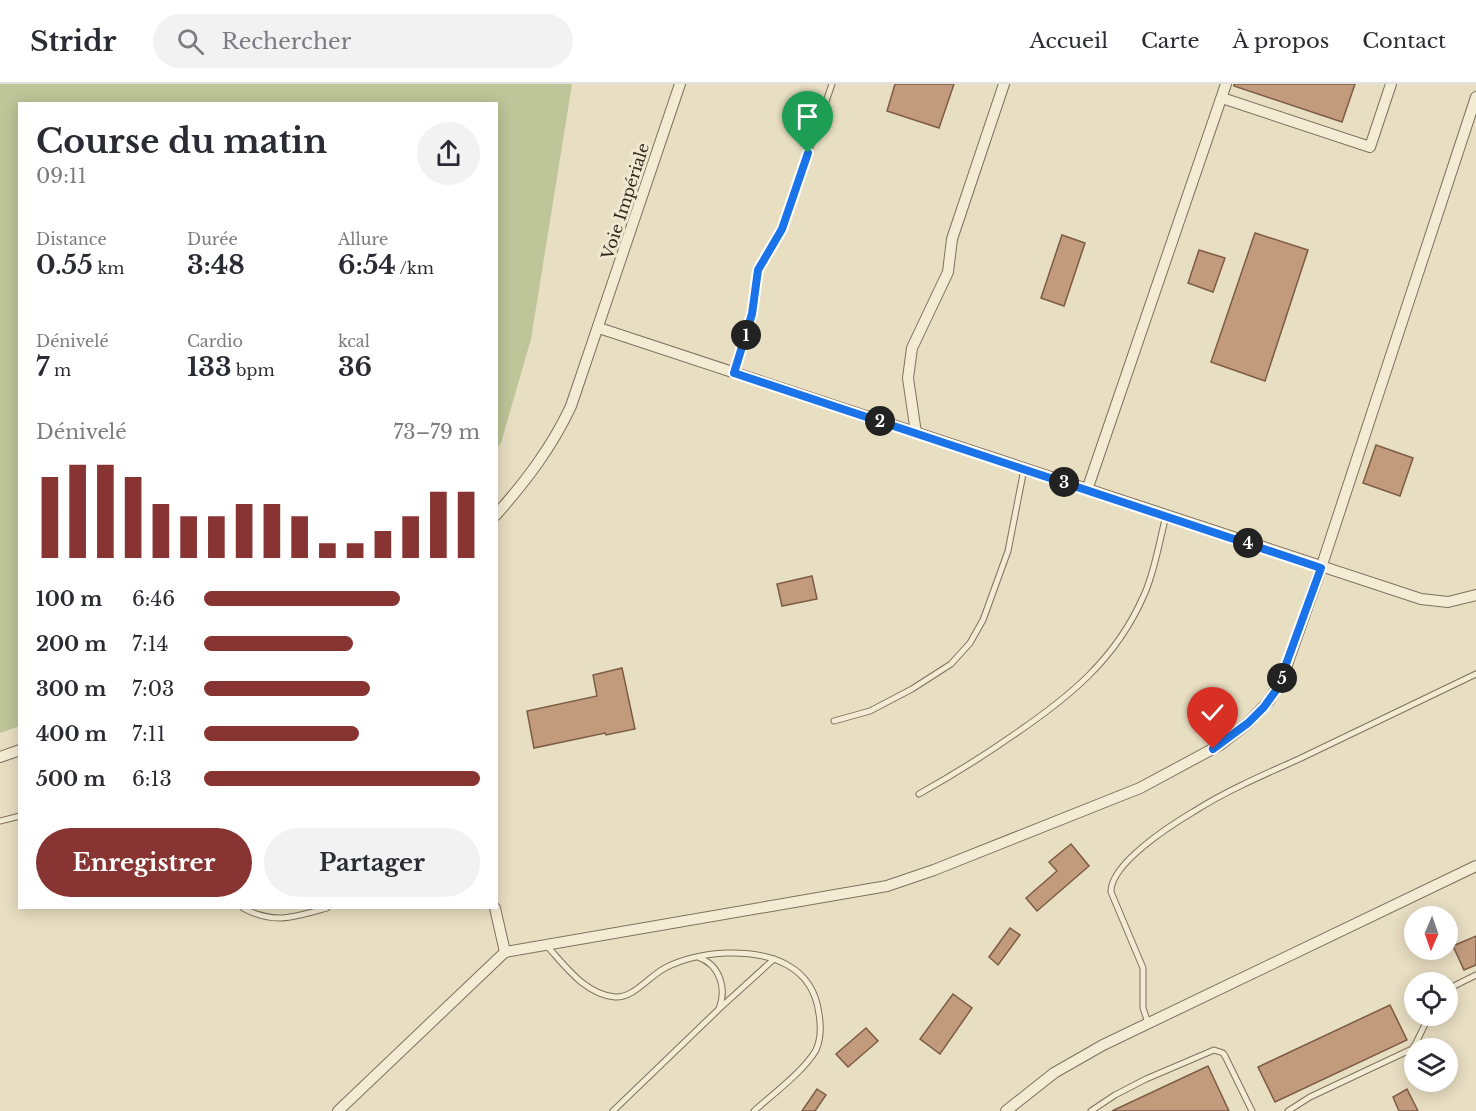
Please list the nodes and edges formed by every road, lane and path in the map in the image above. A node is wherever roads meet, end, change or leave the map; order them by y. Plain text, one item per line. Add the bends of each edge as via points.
1 (680, 84) edge
2 (832, 84) edge
3 (1004, 84) edge
4 (1227, 84) edge
5 (1391, 84) edge
6 (1476, 97) edge
7 (1222, 98) junction
8 (599, 328) junction
9 (734, 373) junction
10 (916, 433) junction
11 (1024, 469) junction
12 (1087, 490) junction
13 (498, 513) edge
14 (1166, 516) junction
15 (1321, 568) junction
16 (1476, 595) edge
17 (1476, 674) edge
18 (834, 721) dead end
19 (18, 751) edge
20 (0, 757) edge
21 (919, 794) dead end
22 (18, 816) edge
23 (0, 821) edge
24 (1476, 866) edge
25 (245, 909) edge
26 (324, 909) edge
27 (495, 909) edge
28 (545, 945) junction
29 (505, 952) junction
30 (697, 957) junction
31 (774, 959) junction
32 (1476, 975) edge
33 (1458, 984) edge
34 (719, 1009) junction
35 (1148, 1023) junction
36 (1424, 1026) edge
37 (338, 1111) edge
38 (613, 1111) edge
39 (754, 1111) edge
40 (1006, 1111) edge
41 (1091, 1111) edge
42 (1252, 1111) edge
43 (1288, 1111) edge

1 - 8 street, Voie Impériale
2 - 9 lane via 784,223 758,270 752,314
3 - 10 street via 952,239 948,272 910,357 909,384
4 - 7 street
5 - 7 street via 1370,147
6 - 15 street
7 - 12 street
8 - 9 street
8 - 13 street, Voie Impériale via 572,406 555,438
9 - 10 street
10 - 11 street
11 - 12 street
11 - 18 lane via 1008,552 983,620 970,643 951,664 912,689 870,711
12 - 14 street
14 - 15 street
14 - 21 lane via 1144,595 1120,638 1094,672 1062,701
15 - 16 street via 1428,601 1454,601
15 - 28 street via 1282,679 1264,707 1220,745 1140,788 896,884
17 - 35 lane via 1202,806 1143,847 1116,873 1111,892 1142,964 1143,1008
19 - 20 street
22 - 23 lane
24 - 35 street
25 - 26 lane via 262,917 277,918
27 - 29 street
28 - 29 street
28 - 30 lane via 591,990 619,997 630,994 665,968
29 - 37 street
30 - 31 lane via 737,954
30 - 34 lane via 713,966 720,976
31 - 34 lane
31 - 39 lane via 794,968 809,984 818,1006 820,1035 811,1058
32 - 33 lane
34 - 38 lane
35 - 40 street via 1064,1067
36 - 43 lane via 1412,1049
41 - 42 lane via 1146,1079 1214,1050 1225,1056

